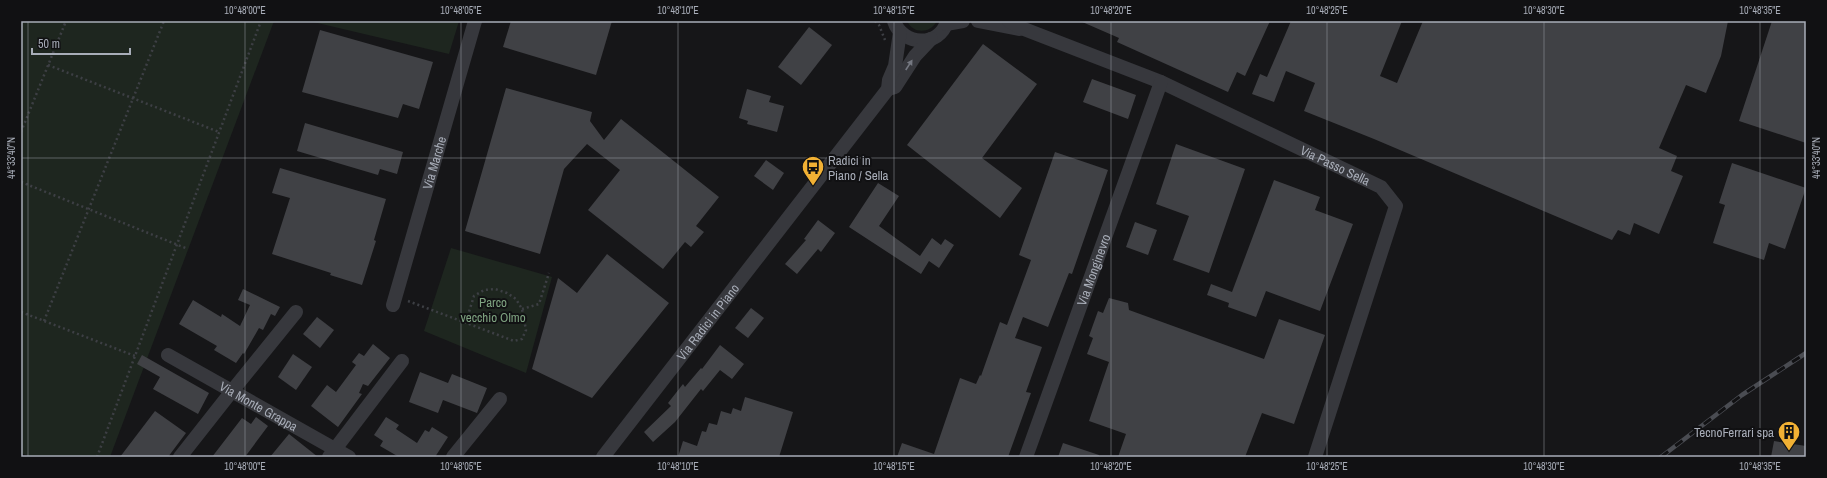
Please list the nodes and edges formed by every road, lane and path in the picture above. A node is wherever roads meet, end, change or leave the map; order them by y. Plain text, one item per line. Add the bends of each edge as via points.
1 (66, 21) edge
2 (164, 21) edge
3 (261, 21) edge
4 (475, 21) edge
5 (963, 21) edge
6 (978, 21) edge
7 (1009, 21) edge
8 (947, 23) edge
9 (894, 25) edge
10 (1024, 29) junction
11 (931, 39) junction
12 (48, 65) junction
13 (1161, 82) junction
14 (888, 89) junction
15 (133, 98) junction
16 (21, 132) edge
17 (219, 132) junction
18 (21, 182) edge
19 (89, 209) junction
20 (177, 244) junction
21 (188, 249) dead end
22 (549, 273) dead end
23 (395, 301) joint
24 (522, 309) junction
25 (21, 312) edge
26 (296, 312) dead end
27 (44, 321) junction
28 (463, 321) junction
29 (168, 355) dead end
30 (134, 356) junction
31 (402, 361) dead end
32 (232, 391) junction
33 (500, 399) dead end
34 (332, 453) edge
35 (97, 457) edge
36 (180, 457) edge
37 (349, 457) edge
38 (453, 457) edge
39 (603, 457) edge
40 (1026, 457) edge
41 (1315, 457) edge

1 - 12 path
2 - 15 path
3 - 17 path
4 - 23 street, Via Marche
5 - 8 street
6 - 10 street, Via Passo Sella
7 - 10 street, Via Passo Sella
8 - 11 street via 937,36
9 - 11 street via 906,37 923,41
9 - 14 street via 894,66
10 - 13 street, Via Passo Sella
14 -> 11 street via 895,87 915,56
12 - 15 path
12 - 16 path
13 - 40 street, Via Monginevro
13 - 41 street, Via Passo Sella via 1381,187 1396,206
14 - 39 street, Via Radici in Piano
15 - 17 path
15 - 19 path
17 - 20 path
18 - 19 path
19 - 20 path
19 - 27 path
20 - 21 path
20 - 30 path
22 - 24 path via 539,304
23 - 28 path
24 - 28 path via 516,299 506,293 495,289 484,290 474,296 468,315
24 - 28 path via 526,330 522,339 514,341
25 - 27 path
26 - 32 street
27 - 30 path
29 - 32 street, Via Monte Grappa
30 - 35 path
31 - 34 street
32 - 34 street, Via Monte Grappa
32 - 36 street
33 - 38 street
34 - 37 street, Via Monte Grappa

